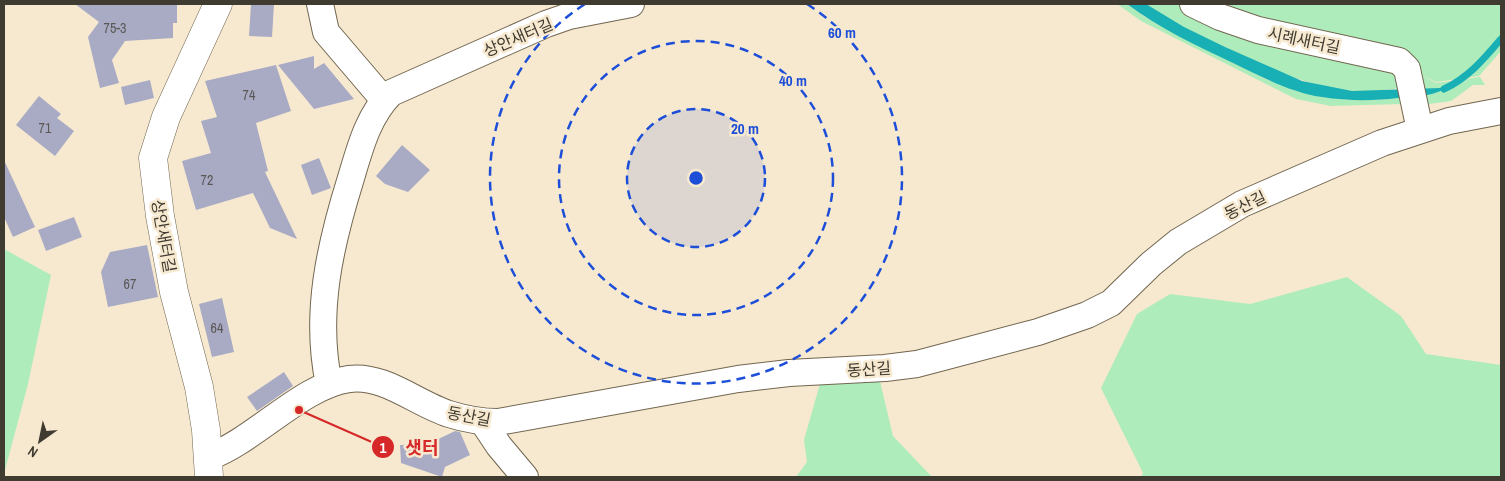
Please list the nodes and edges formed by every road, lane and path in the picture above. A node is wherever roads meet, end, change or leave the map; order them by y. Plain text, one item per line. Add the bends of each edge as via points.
1 (218, 4) edge
2 (320, 4) edge
3 (631, 4) edge
4 (1193, 4) edge
5 (384, 100) junction
6 (1501, 111) edge
7 (1420, 130) junction
8 (329, 384) junction
9 (483, 422) junction
10 (209, 467) edge
11 (525, 477) edge

1 - 10 street, 상안새터길 via 166,117 153,158 170,273 199,386
2 - 5 street via 326,32
3 - 5 street, 상안새터길 via 569,16 546,24 391,93
4 - 7 street, 시례새터길 via 1258,30 1390,58 1403,64
5 - 8 street, 상안새터길 via 363,139 328,266 323,342
6 - 7 street, 동산길
7 - 9 street, 동산길 via 1382,143 1242,204 1178,242 1150,264 1111,303 1038,332 917,364 738,379 511,420
8 - 9 street, 동산길 via 363,379 414,397 448,414
8 - 10 street, 동산길 via 244,438
9 - 11 street

